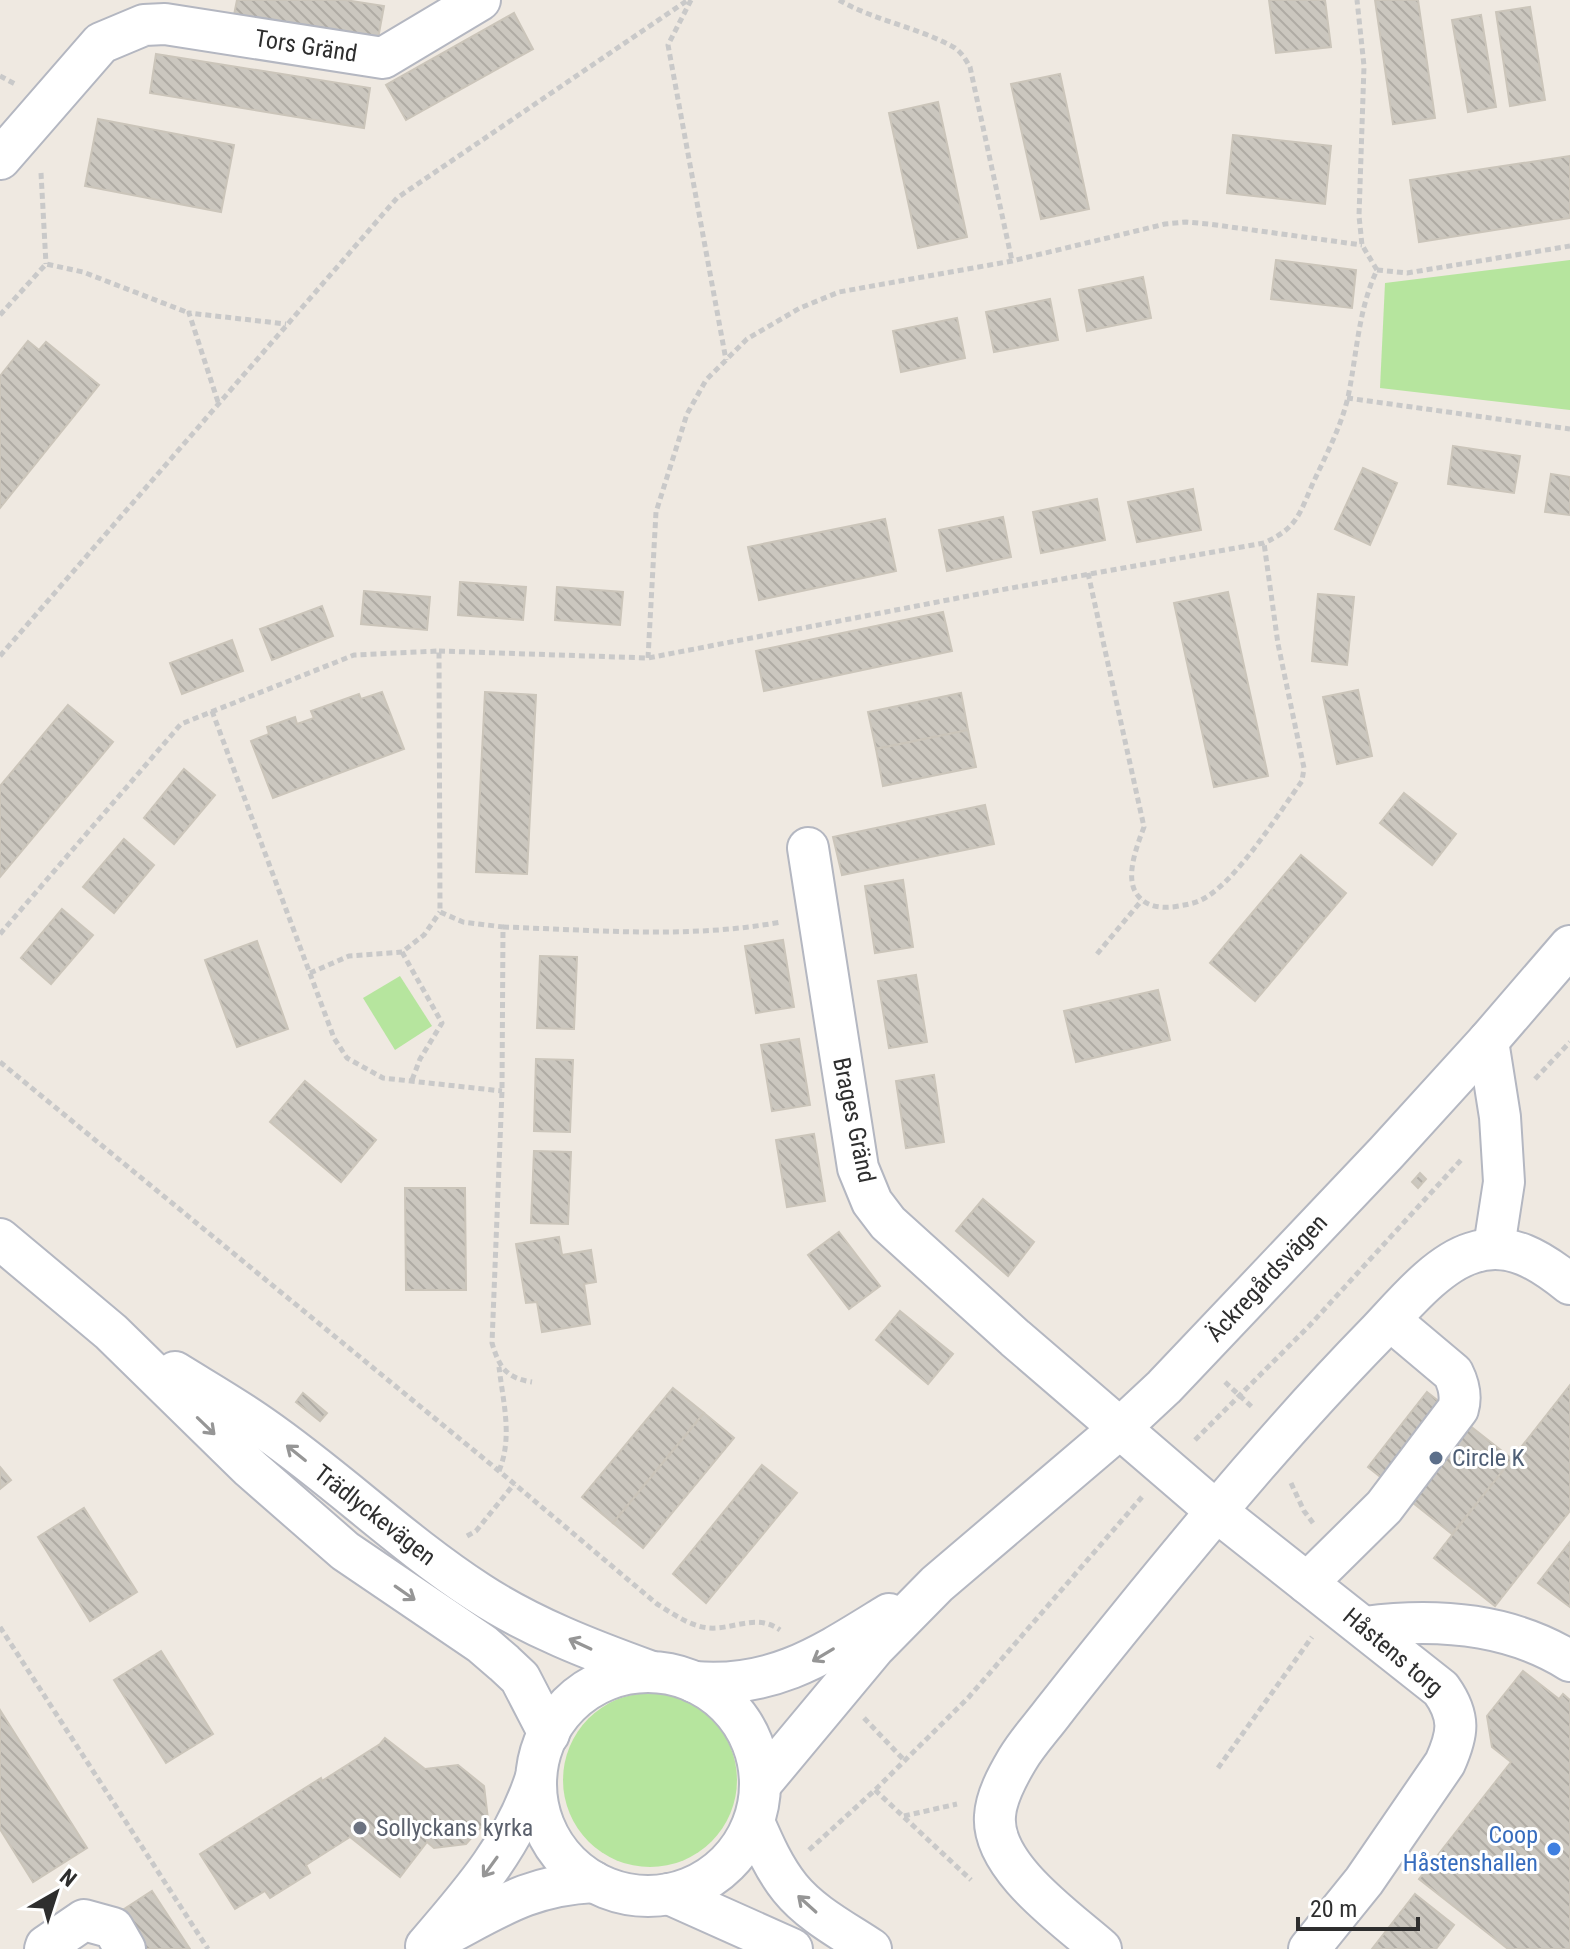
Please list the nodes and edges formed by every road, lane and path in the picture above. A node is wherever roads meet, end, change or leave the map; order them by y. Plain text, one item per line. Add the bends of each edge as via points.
1 (480, 0) edge
2 (690, 0) edge
3 (839, 0) edge
4 (1357, 0) edge
5 (167, 12) edge
6 (0, 159) edge
7 (1362, 245) junction
8 (1570, 246) edge
9 (1012, 261) junction
10 (1377, 270) junction
11 (189, 313) junction
12 (0, 315) edge
13 (287, 324) junction
14 (726, 360) junction
15 (1347, 398) junction
16 (218, 402) junction
17 (1570, 429) edge
18 (1264, 543) junction
19 (1088, 573) junction
20 (439, 651) junction
21 (0, 656) edge
22 (648, 658) junction
23 (212, 711) junction
24 (808, 848) dead end
25 (1142, 900) junction
26 (440, 912) junction
27 (818, 915) junction
28 (503, 927) junction
29 (0, 934) edge
30 (1570, 946) edge
31 (402, 952) junction
32 (1097, 954) dead end
33 (310, 973) junction
34 (1488, 1041) junction
35 (1570, 1042) edge
36 (0, 1062) edge
37 (412, 1080) junction
38 (502, 1091) junction
39 (1500, 1117) junction
40 (0, 1239) edge
41 (1494, 1247) junction
42 (1570, 1284) edge
43 (1390, 1320) junction
44 (111, 1332) junction
45 (499, 1367) junction
46 (532, 1382) dead end
47 (1119, 1429) junction
48 (1168, 1469) junction
49 (499, 1471) junction
50 (514, 1484) junction
51 (1216, 1511) junction
52 (458, 1537) dead end
53 (1336, 1605) junction
54 (0, 1627) edge
55 (1570, 1661) edge
56 (653, 1673) junction
57 (826, 1675) junction
58 (694, 1682) junction
59 (549, 1734) junction
60 (905, 1761) junction
61 (1218, 1768) dead end
62 (537, 1773) junction
63 (997, 1802) junction
64 (757, 1804) junction
65 (903, 1816) junction
66 (594, 1882) junction
67 (979, 1888) dead end
68 (669, 1894) junction
69 (424, 1947) edge
70 (45, 1949) edge
71 (125, 1949) edge
72 (208, 1949) edge
73 (792, 1949) edge
74 (871, 1949) edge
75 (1101, 1949) edge
76 (1309, 1949) edge

1 - 5 street, Tors Gränd via 383,58
2 - 13 path via 397,198
2 - 14 path via 668,45
3 - 9 path via 953,47 966,59
4 - 7 path via 1364,66
5 - 6 street, Tors Gränd via 101,43
7 - 9 path via 1186,222
7 - 10 path
8 - 10 path via 1407,273
9 - 14 path via 839,292 747,339
10 - 15 path via 1366,293
11 - 12 path via 83,272 46,264
11 - 13 path
11 - 16 path
13 - 16 path
14 - 22 path via 706,380 687,414 656,512
15 - 17 path
15 - 18 path via 1296,520 1285,533
16 - 21 path
18 - 19 path
18 - 25 path via 1304,768 1302,781 1221,886 1188,905 1166,908
19 - 22 path
19 - 25 path via 1144,827 1132,878
20 - 22 path
20 - 23 path via 354,655
20 - 26 path
23 - 29 path via 181,724
23 - 33 path
24 - 27 street, Brages Gränd
25 - 32 path
26 - 28 path via 463,922
26 - 31 path via 424,935
27 - 28 path via 734,931 663,934
27 - 47 street, Brages Gränd via 858,1168 872,1202 888,1223
28 - 38 path
30 - 34 street, Äckregårdsvägen
31 - 33 path via 349,956
31 - 37 path via 442,1023
33 - 37 path via 347,1058 383,1078
34 - 39 street
34 - 47 street, Äckregårdsvägen
35 - 39 path
36 - 49 path
37 - 38 path
38 - 45 path via 492,1343
39 - 41 street via 1504,1182
39 - 48 path via 1310,1325
40 - 44 street, Trädlyckevägen
41 - 42 street via 1519,1252
41 - 43 street via 1469,1253 1443,1270
43 - 51 street
43 - 53 street via 1453,1373 1461,1400 1384,1507
56 -> 44 street, Trädlyckevägen via 603,1655 482,1595 263,1427
44 -> 59 street, Trädlyckevägen via 250,1468 345,1551 504,1663 520,1678
45 - 46 path via 515,1379
45 - 49 path via 507,1437
47 - 48 street, Håstens torg
47 - 57 street, Äckregårdsvägen
48 - 51 street, Håstens torg
48 - 60 path via 968,1698
49 - 50 path
50 - 52 path via 476,1531
50 - 57 path via 679,1618 716,1628 757,1621 774,1625
51 - 53 street, Håstens torg
51 - 63 street via 1026,1747
53 - 55 street via 1494,1630
53 - 61 path
53 - 76 street, Håstens torg via 1441,1689 1456,1721 1445,1763
54 - 72 path
56 - 58 street
56 - 59 street via 617,1677 592,1688 570,1705
57 - 58 street, Äckregårdsvägen via 724,1685
57 - 60 path
57 - 64 street, Äckregårdsvägen
58 - 64 street via 735,1713 749,1735 757,1760
59 - 62 street
60 - 65 path via 875,1790
62 - 66 street via 541,1816 549,1836 576,1870
62 -> 69 street via 528,1804 493,1865
63 - 65 path
63 - 75 street via 997,1835 1014,1867
64 - 68 street via 746,1839 721,1870
74 -> 64 street via 791,1890 769,1855
65 - 67 path
66 - 68 street via 630,1895
66 - 69 street via 547,1887 514,1899
68 - 73 street
70 - 71 street via 84,1920 113,1928

